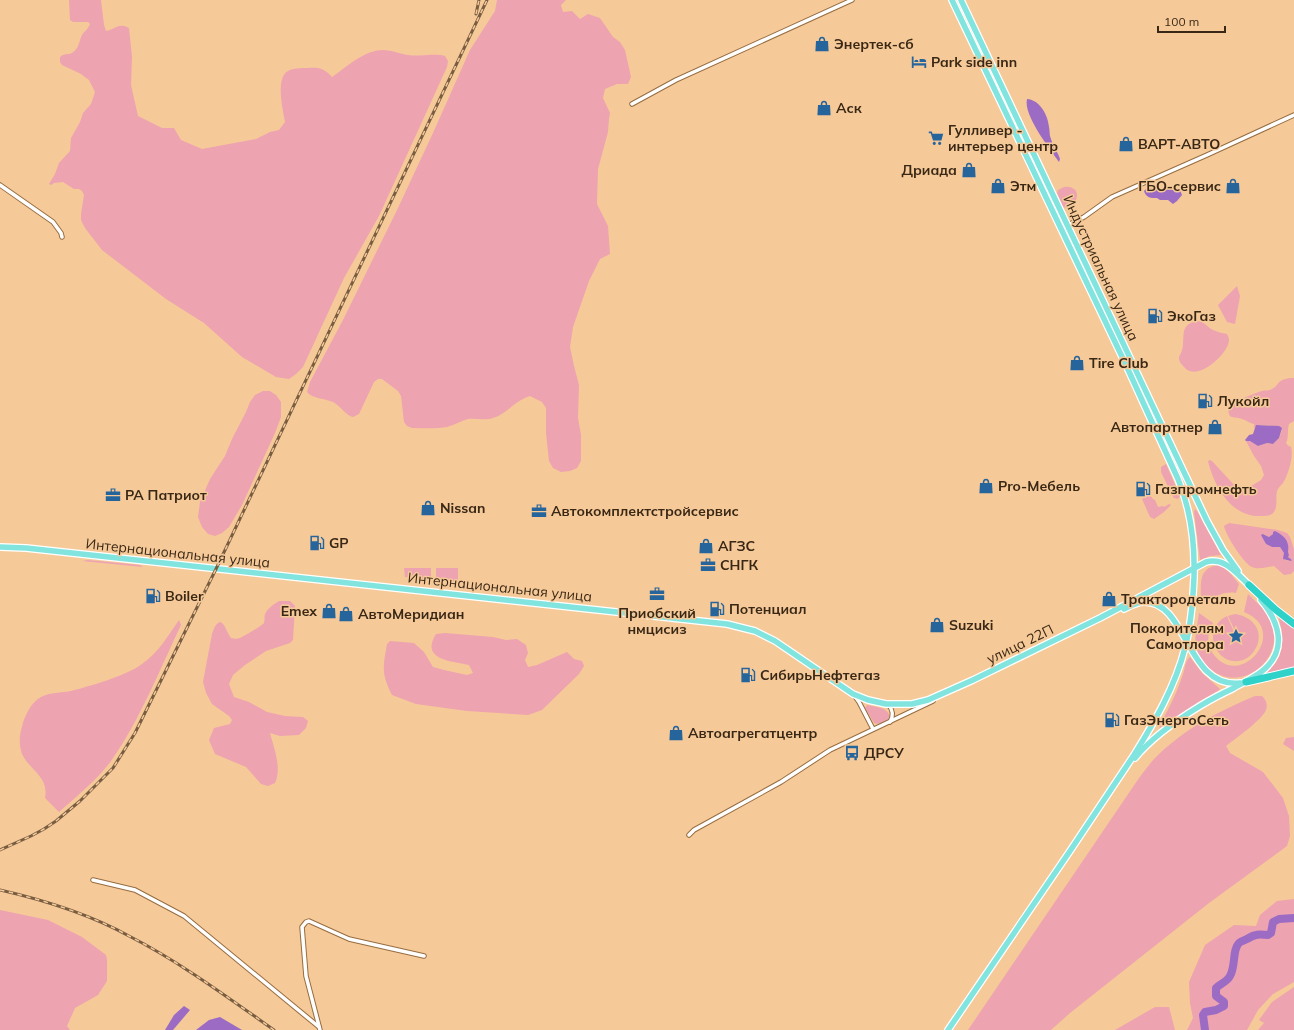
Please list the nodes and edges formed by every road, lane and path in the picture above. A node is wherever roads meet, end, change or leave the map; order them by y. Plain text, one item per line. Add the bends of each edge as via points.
1 (852, 0) edge
2 (952, 0) edge
3 (961, 0) edge
4 (632, 104) dead end
5 (1294, 115) edge
6 (0, 185) edge
7 (1068, 225) junction
8 (62, 237) dead end
9 (0, 545) edge
10 (1194, 568) junction
11 (1249, 585) junction
12 (1100, 618) junction
13 (1294, 624) edge
14 (1187, 642) junction
15 (1294, 671) edge
16 (1246, 682) junction
17 (950, 691) junction
18 (853, 694) junction
19 (870, 700) junction
20 (887, 704) junction
21 (862, 707) junction
22 (889, 722) junction
23 (873, 729) junction
24 (1119, 778) junction
25 (689, 835) dead end
26 (93, 880) dead end
27 (424, 956) dead end
28 (319, 1029) edge
29 (948, 1030) edge

1 - 4 street via 676,80
2 - 10 main road, Индустриальная улица via 1178,478 1189,512
3 - 7 main road, Индустриальная улица
5 - 7 street via 1112,197
6 - 8 street via 53,222
7 - 11 main road, Индустриальная улица via 1207,520 1223,550
9 - 18 main road, Интернациональная улица via 727,624 756,631 776,641
10 - 11 main road via 1210,561 1222,562
10 - 12 main road, улица 22П
10 - 14 main road
11 - 13 highway
11 - 16 main road via 1272,614 1276,623 1278,646 1268,665
12 - 14 main road, улица 22П via 1135,604 1153,603 1172,616
12 - 17 main road, улица 22П
14 - 16 main road via 1200,663 1213,676 1223,682
14 - 24 main road via 1167,699
15 - 16 highway
16 - 24 main road via 1198,707 1161,733 1138,754
17 - 20 main road, Интернациональная улица via 919,703
17 - 22 street
18 - 19 main road, Интернациональная улица
18 - 21 street
19 - 20 main road, Интернациональная улица
19 - 21 street via 864,702
20 - 22 street via 893,712
21 - 23 street
22 - 23 street
23 - 25 street via 830,750 781,782
24 - 29 main road
26 - 28 street via 135,890 184,916
27 - 28 street via 349,939 309,921 306,922 302,927 306,976

